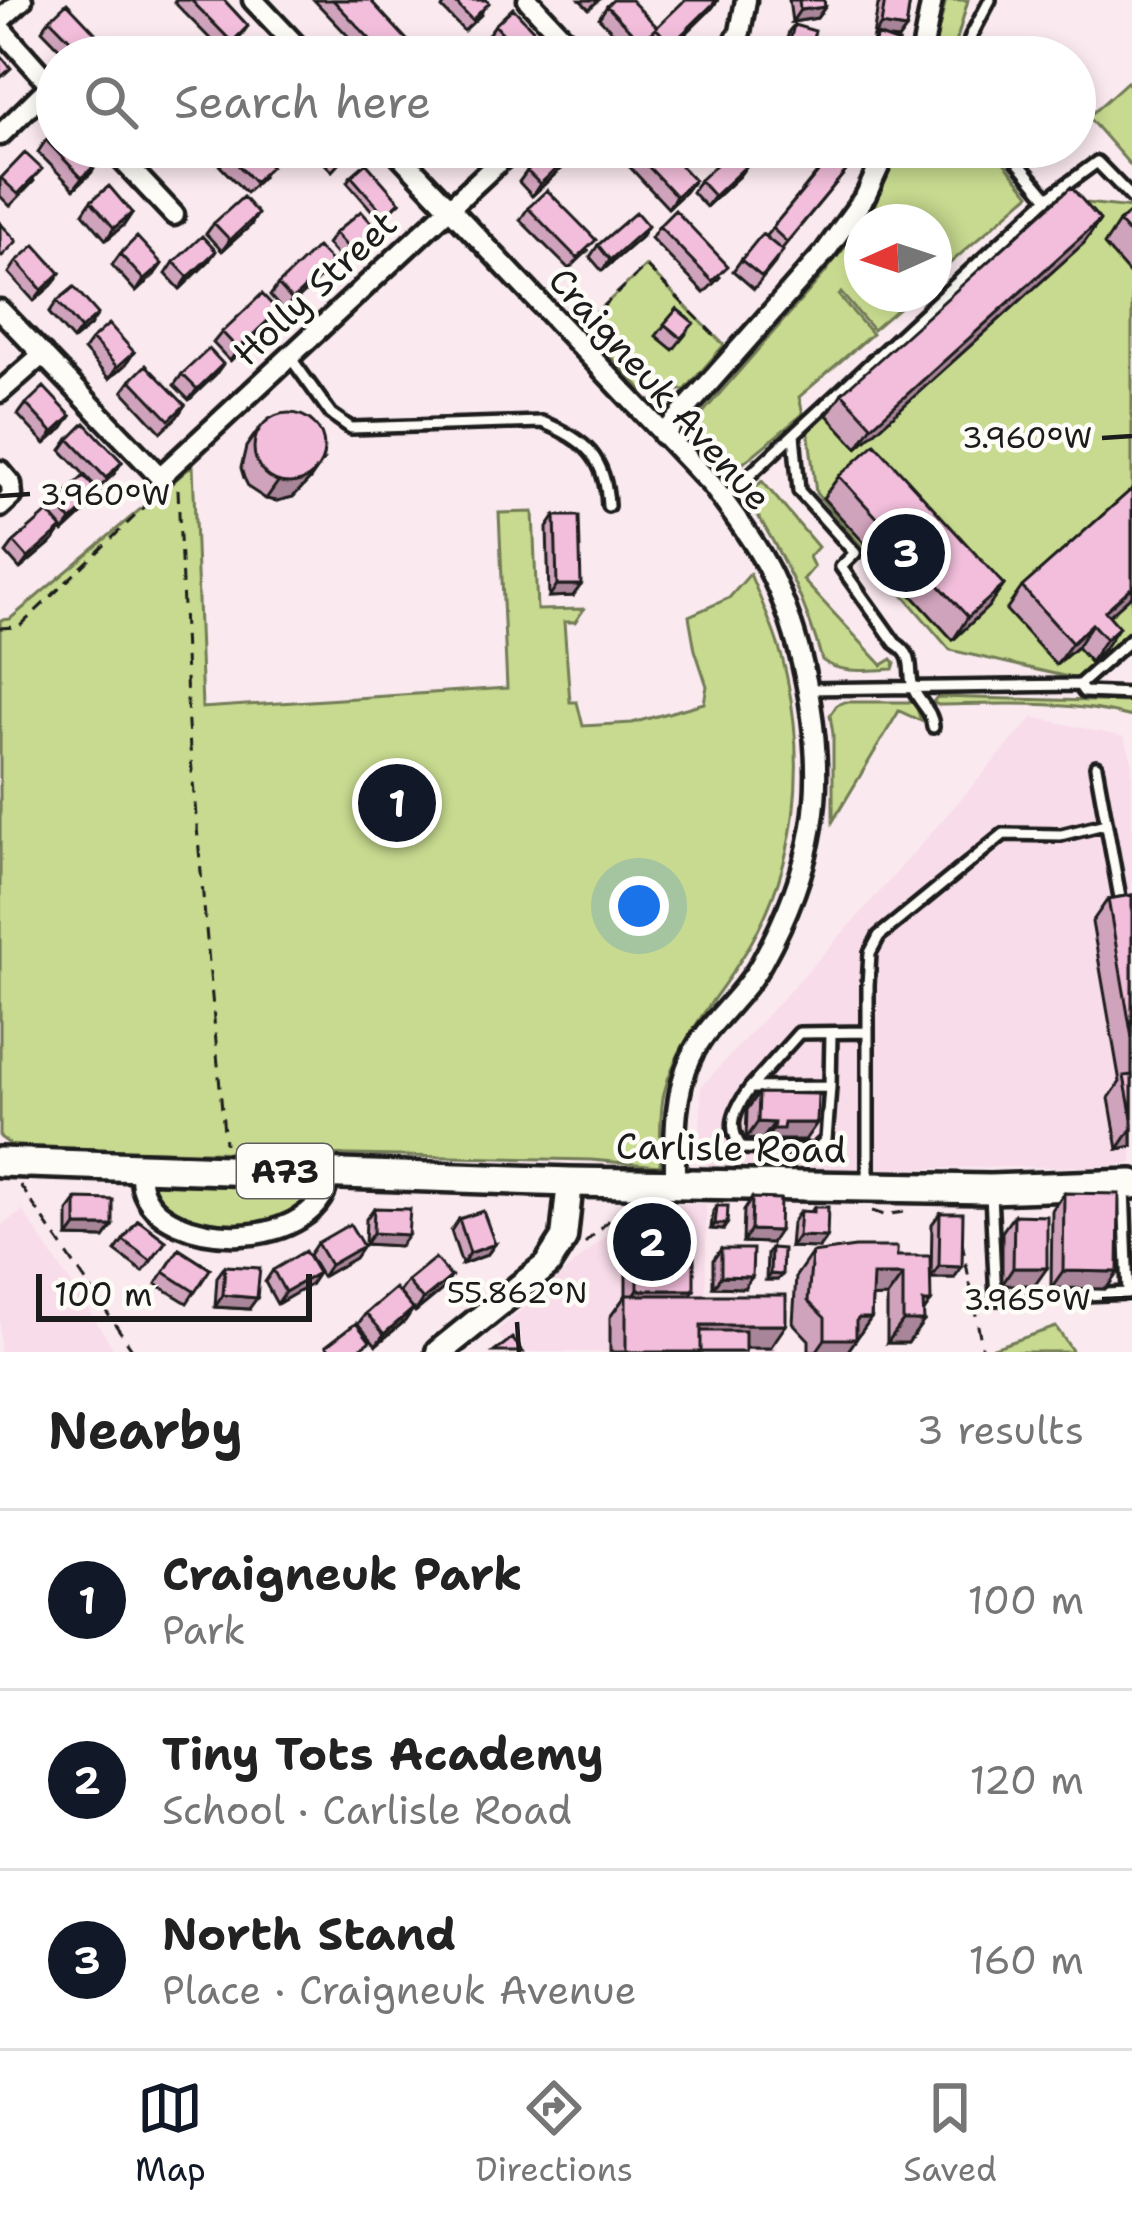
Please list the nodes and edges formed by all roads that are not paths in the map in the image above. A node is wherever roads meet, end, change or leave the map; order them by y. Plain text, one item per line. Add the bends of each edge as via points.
1 (22, 0) edge
2 (253, 0) edge
3 (528, 0) edge
4 (746, 0) edge
5 (932, 0) edge
6 (990, 0) edge
7 (0, 24) edge
8 (287, 36) edge
9 (561, 36) edge
10 (738, 36) edge
11 (925, 36) edge
12 (971, 36) edge
13 (36, 67) edge
14 (36, 104) edge
15 (0, 135) edge
16 (1096, 163) edge
17 (130, 168) edge
18 (412, 168) edge
19 (492, 168) edge
20 (878, 168) edge
21 (1023, 168) edge
22 (1089, 168) edge
23 (1048, 198) junction
24 (1132, 198) edge
25 (449, 207) junction
26 (174, 215) dead end
27 (0, 310) edge
28 (43, 354) junction
29 (290, 356) junction
30 (0, 392) edge
31 (794, 434) junction
32 (663, 435) junction
33 (0, 471) edge
34 (723, 500) junction
35 (608, 506) dead end
36 (0, 507) edge
37 (1132, 638) edge
38 (1079, 685) junction
39 (913, 687) junction
40 (807, 689) junction
41 (1132, 694) edge
42 (933, 727) dead end
43 (1096, 766) dead end
44 (1105, 824) junction
45 (1120, 903) edge
46 (867, 1032) junction
47 (831, 1033) junction
48 (750, 1088) junction
49 (830, 1088) junction
50 (2, 1160) edge
51 (141, 1168) junction
52 (328, 1172) junction
53 (571, 1182) junction
54 (675, 1183) junction
55 (1128, 1185) edge
56 (990, 1189) junction
57 (866, 1198) junction
58 (439, 1352) edge

1 - 7 street
2 - 8 street
3 - 9 street
4 - 10 street
5 - 11 street
6 - 12 lane
7 - 13 street
14 - 15 street
16 - 24 lane
17 - 26 street
18 - 25 street, Craigneuk Avenue
19 - 25 street, Holly Street
20 - 32 street via 825,252
21 - 23 lane
22 - 23 lane
23 - 31 lane
25 - 29 street, Holly Street
25 - 32 street, Craigneuk Avenue
27 - 28 street
28 - 29 street, Holly Street via 160,476
28 - 30 street
29 - 35 lane via 332,414 352,428 542,422 570,433 601,463
31 - 34 lane
31 - 39 lane via 799,491 854,554 841,567 908,655
32 - 34 street, Craigneuk Avenue
33 - 36 street via 12,496
34 - 40 street, Craigneuk Avenue via 770,572
37 - 38 lane
38 - 39 lane
38 - 41 lane via 1084,692
39 - 40 lane
39 - 42 lane
40 - 54 street, Craigneuk Avenue via 814,786 802,874 758,970 692,1054 677,1098
43 - 44 lane
44 - 45 lane
44 - 46 lane via 1061,835 1004,834 880,936 870,953
46 - 47 lane
46 - 57 lane
47 - 48 lane via 799,1034
47 - 49 lane
48 - 49 lane
48 - 49 lane via 734,1117 742,1148 815,1150 826,1140
50 - 51 main road, Carlisle Road / A73
51 - 52 main road, Carlisle Road / A73
51 - 52 street via 146,1196 163,1214 235,1236 302,1218 324,1196
52 - 53 main road, Carlisle Road / A73
53 - 54 main road, Carlisle Road / A73 via 625,1191
53 - 58 street via 564,1238 545,1267
54 - 57 main road, Carlisle Road / A73
55 - 56 main road, Carlisle Road / A73
55 - 56 lane via 1128,1293 996,1299
56 - 57 main road, Carlisle Road / A73

